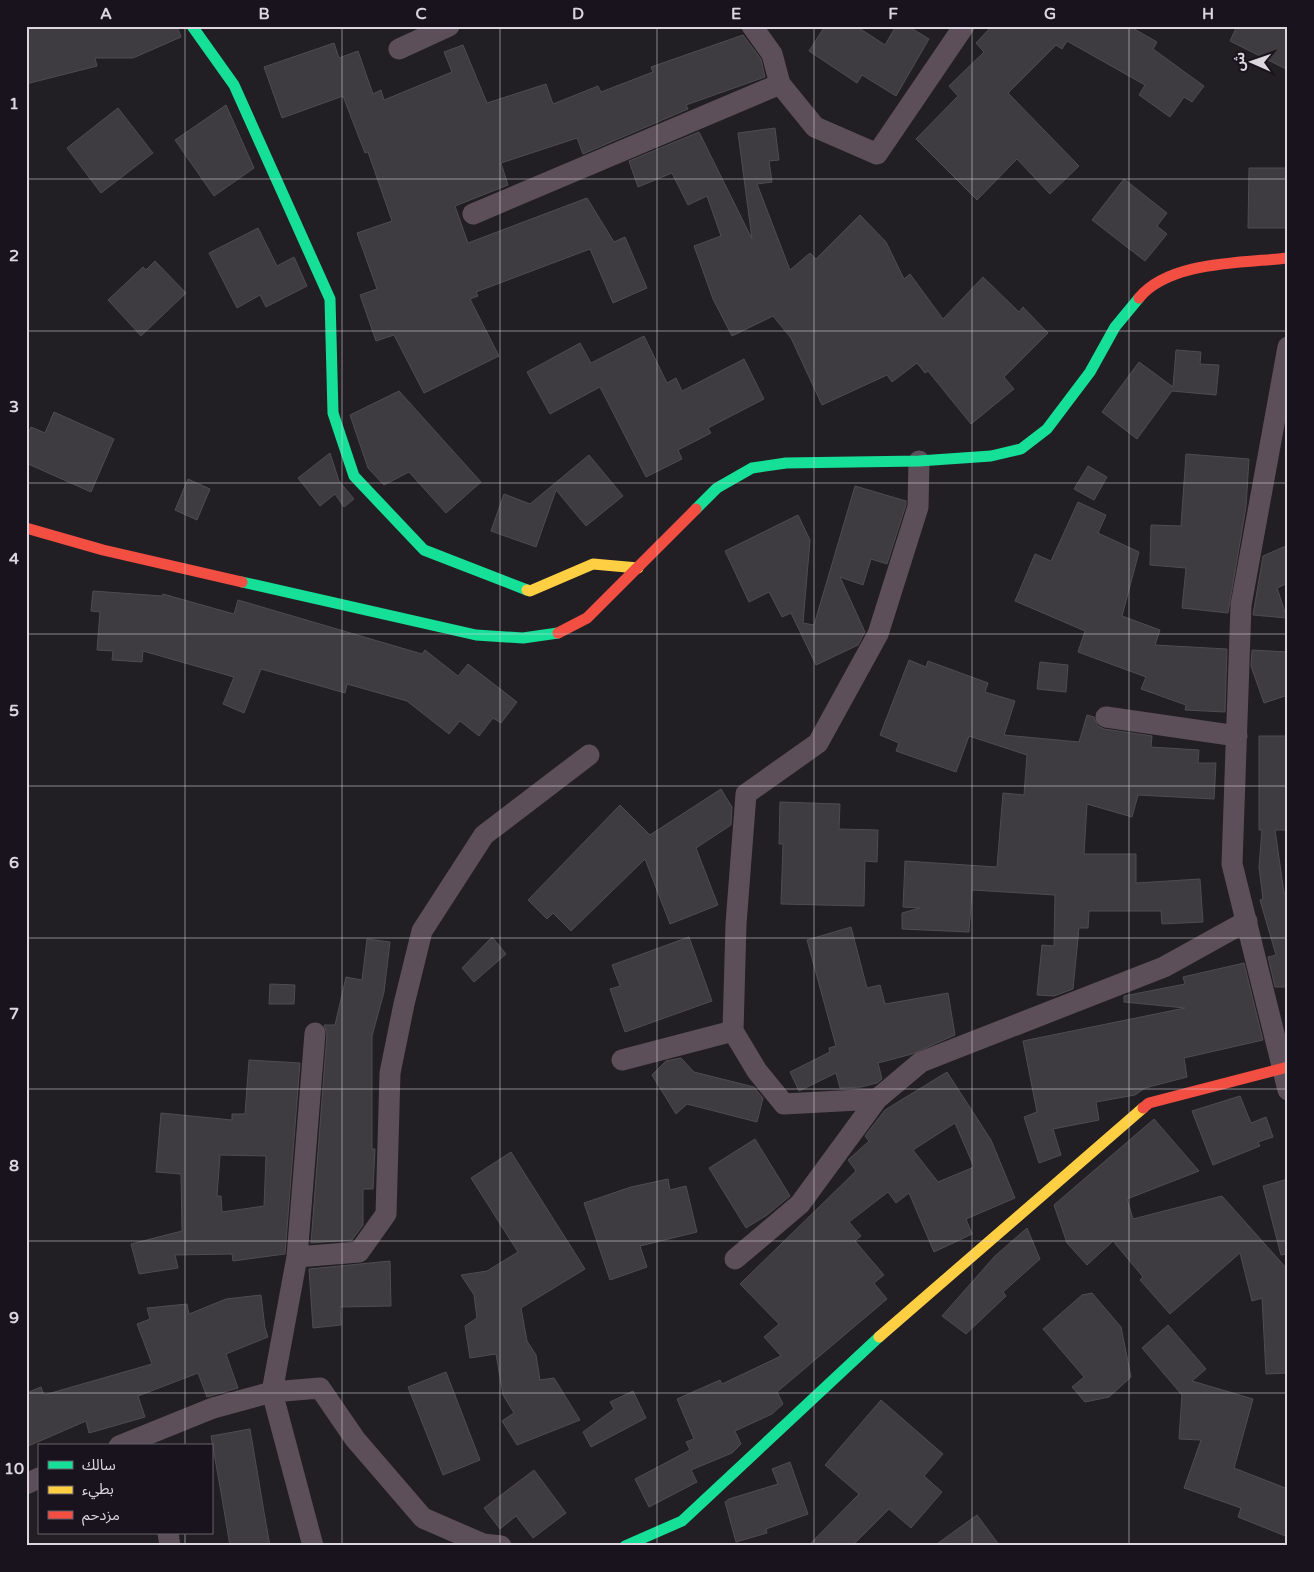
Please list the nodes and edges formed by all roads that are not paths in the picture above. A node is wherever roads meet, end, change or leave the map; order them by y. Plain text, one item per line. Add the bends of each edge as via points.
1 (192, 26) edge
2 (449, 26) edge
3 (752, 26) edge
4 (964, 26) edge
5 (398, 49) dead end
6 (780, 84) junction
7 (473, 214) dead end
8 (1288, 258) edge
9 (1288, 347) edge
10 (919, 461) junction
11 (26, 528) edge
12 (638, 568) junction
13 (1106, 717) dead end
14 (1237, 736) junction
15 (589, 754) dead end
16 (1247, 922) junction
17 (733, 1031) junction
18 (315, 1033) dead end
19 (622, 1060) dead end
20 (1286, 1068) edge
21 (1288, 1090) edge
22 (877, 1099) junction
23 (297, 1257) junction
24 (735, 1259) dead end
25 (272, 1392) junction
26 (152, 1439) edge
27 (128, 1444) edge
28 (38, 1478) edge
29 (26, 1484) edge
30 (313, 1546) edge
31 (501, 1546) edge
32 (625, 1546) edge

1 - 12 street via 234,85 330,298 333,413 354,476 424,550 530,591 593,564
2 - 5 street
3 - 6 street via 772,54
4 - 6 street via 878,154 815,127
6 - 7 street
8 - 10 street via 1172,275 1148,287 1115,327 1090,372 1047,430 1021,448 991,456
9 - 14 street via 1241,605
10 - 12 street via 786,463 752,468 717,488
10 - 17 street via 918,507 878,634 818,743 746,794 736,924
11 - 12 street via 103,550 466,633 504,637 523,638 558,632 587,618
13 - 14 street
14 - 16 street via 1232,864
15 - 23 street via 484,834 422,931 390,1073 386,1214 359,1252
16 - 20 street
16 - 22 street via 1164,967 920,1062
17 - 19 street
17 - 22 street via 757,1071 784,1104
18 - 23 street
20 - 21 street
20 - 32 street via 1149,1103 929,1292 682,1521
22 - 24 street via 800,1204
23 - 25 street
25 - 26 street via 213,1408
25 - 30 street
25 - 31 street via 320,1388 354,1439 423,1518 483,1544
26 - 27 street
28 - 29 street

